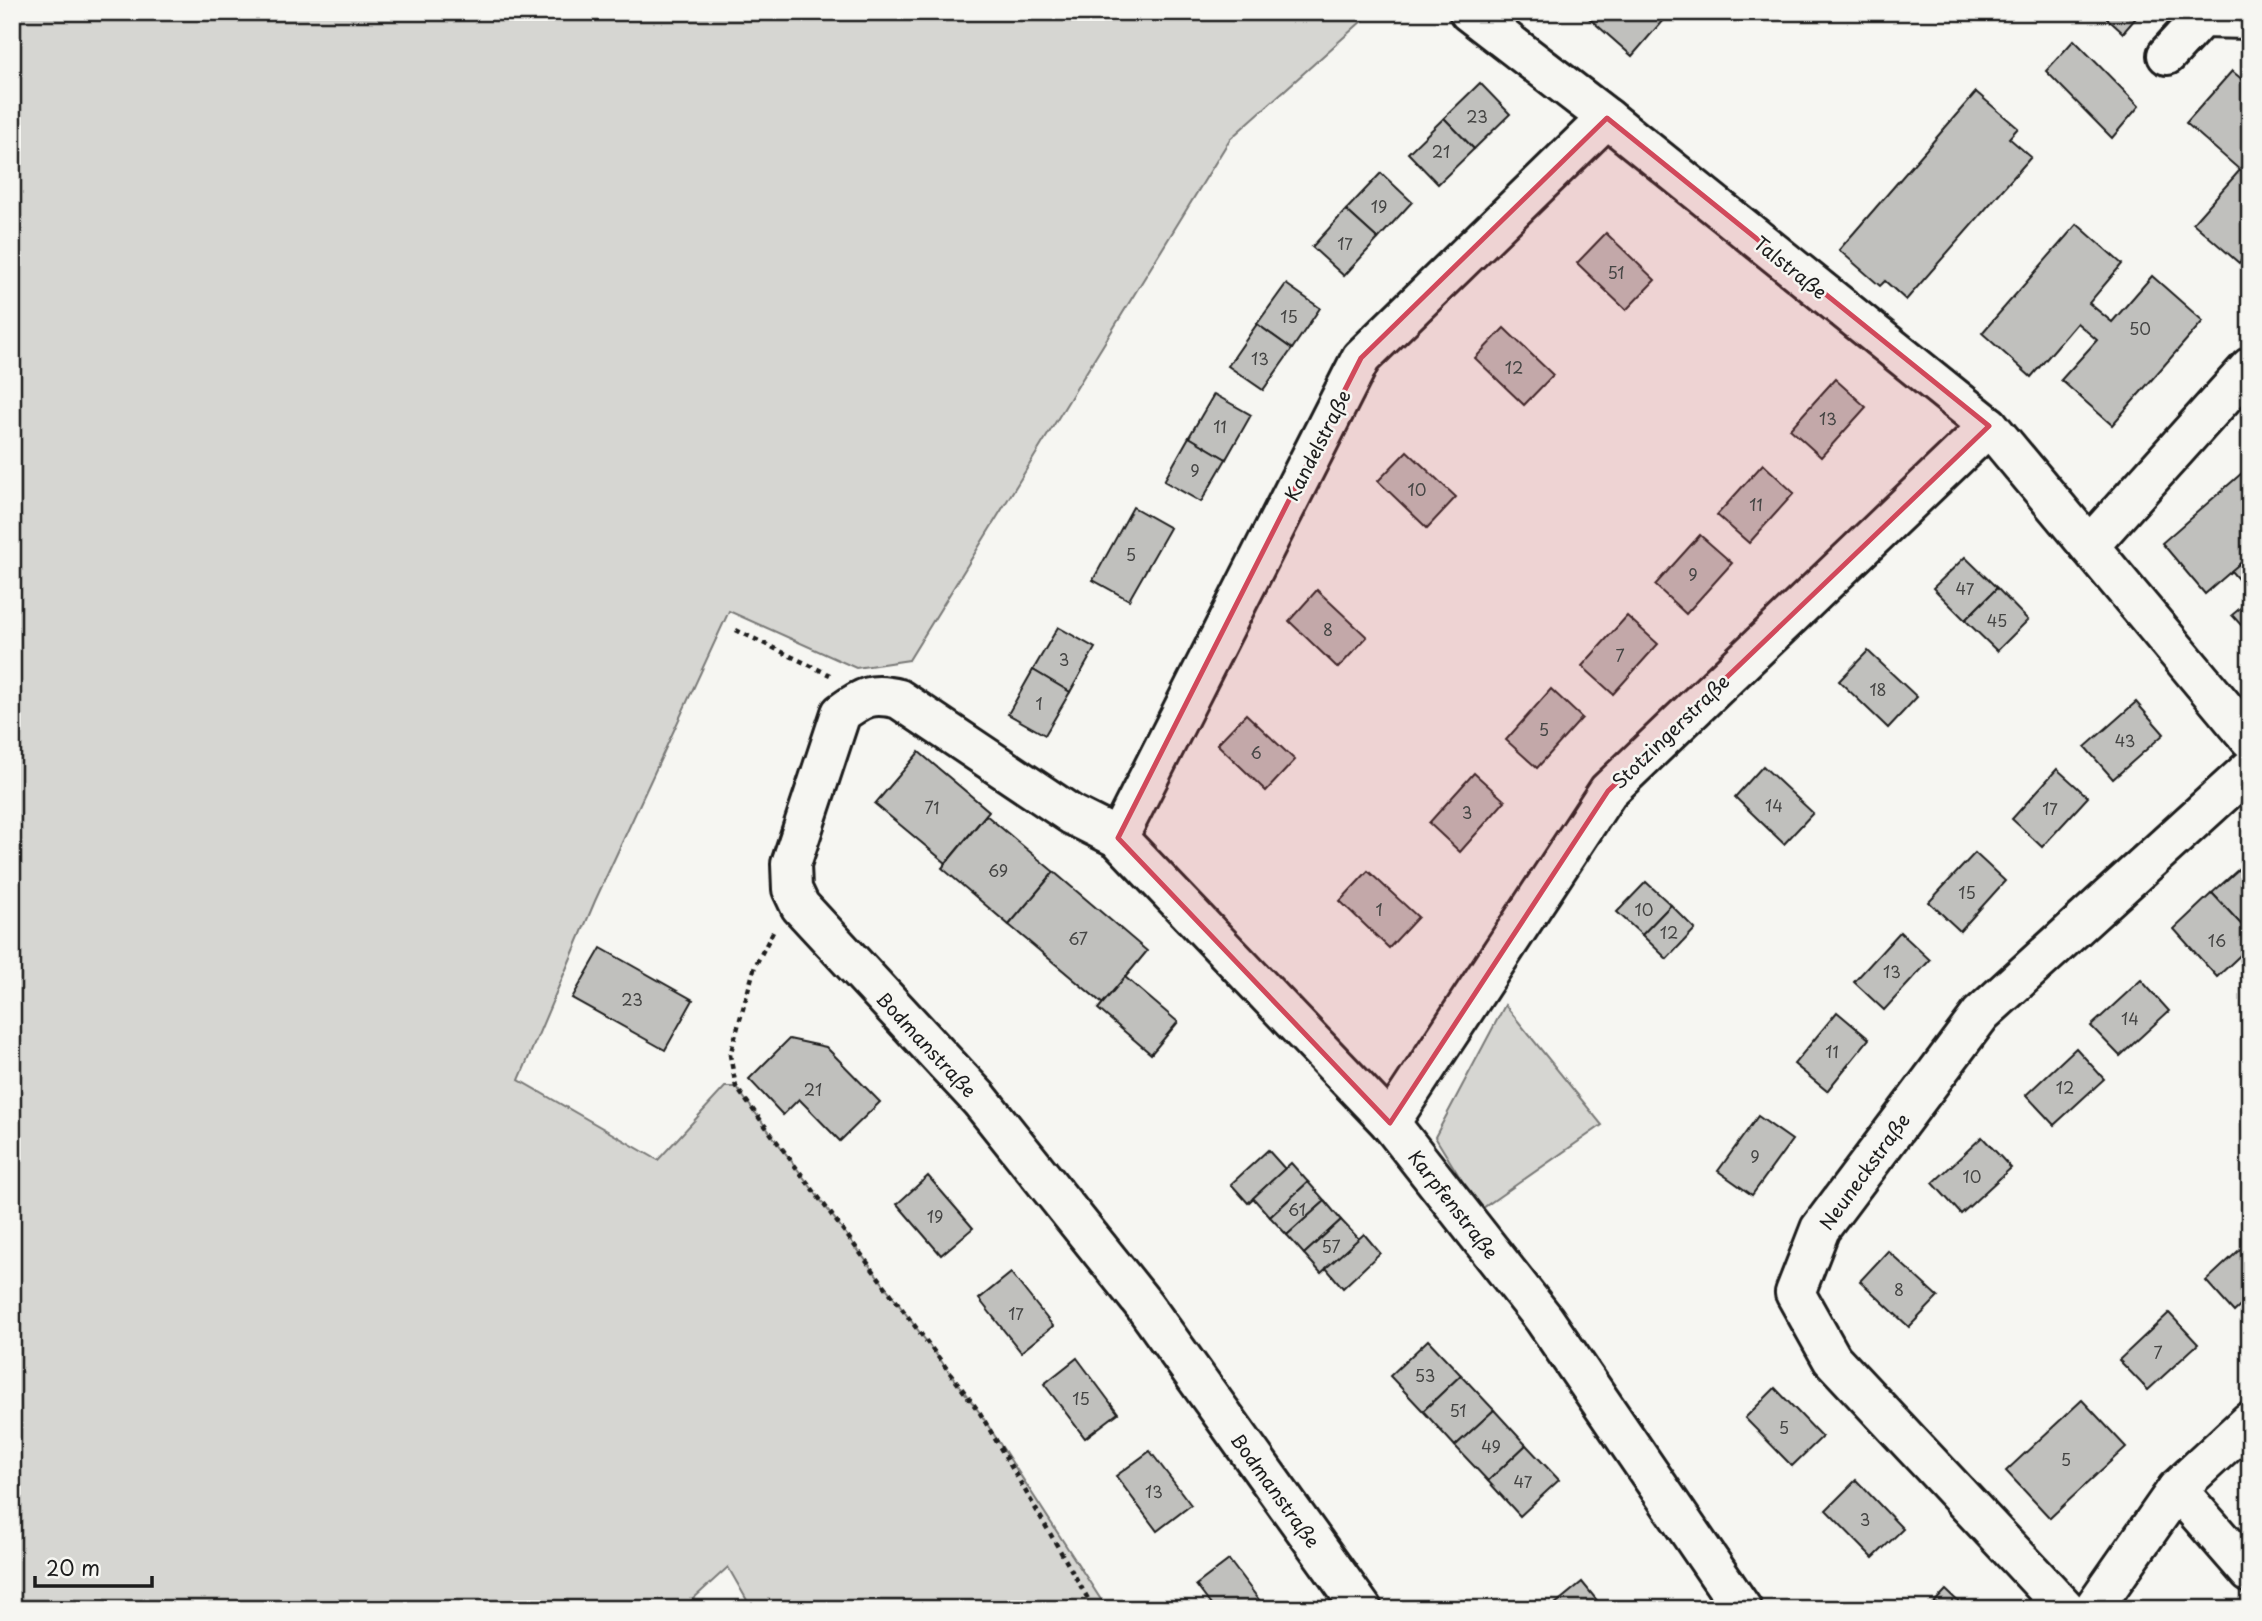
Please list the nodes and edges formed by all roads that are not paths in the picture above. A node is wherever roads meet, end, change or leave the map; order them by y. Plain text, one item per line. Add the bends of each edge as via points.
1 (1475, 14) edge
2 (2250, 19) edge
3 (2167, 55) dead end
4 (1607, 118) junction
5 (2250, 367) edge
6 (1989, 426) junction
7 (2089, 546) junction
8 (2250, 739) edge
9 (2250, 768) edge
10 (1118, 838) junction
11 (1390, 1123) junction
12 (2250, 1421) edge
13 (2177, 1489) junction
14 (2250, 1573) edge
15 (1362, 1609) edge
16 (1742, 1609) edge
17 (2066, 1609) edge
18 (2093, 1609) edge

1 - 4 street, Talstraße
2 - 3 street via 2201,18
4 - 6 street, Talstraße
4 - 10 street, Kandelstraße via 1361,358
5 - 7 street
6 - 7 street, Talstraße
6 - 11 street, Stotzingerstraße via 1608,791
7 - 8 street, Talstraße
9 - 17 street, Neuneckstraße via 1981,1014 1820,1228 1795,1293 1832,1359
10 - 11 street, Karpfenstraße
10 - 15 street, Bodmanstraße via 1072,815 899,699 878,694 841,713 791,863 792,889 800,906 980,1100 1144,1305
11 - 16 street, Karpfenstraße via 1544,1319
12 - 13 street
13 - 14 street
13 - 18 street

